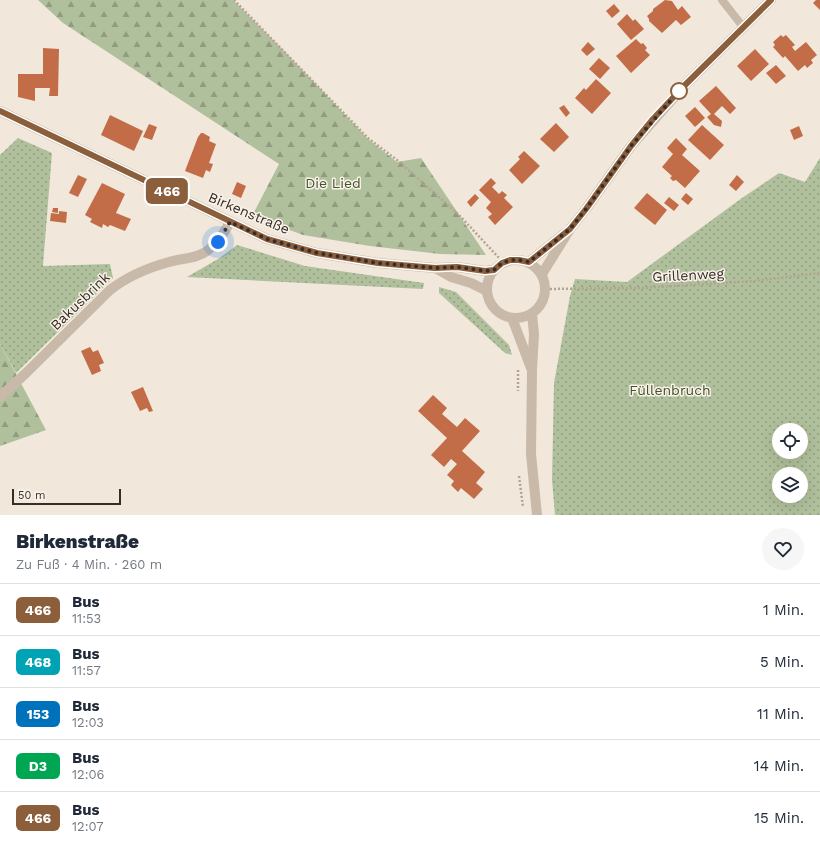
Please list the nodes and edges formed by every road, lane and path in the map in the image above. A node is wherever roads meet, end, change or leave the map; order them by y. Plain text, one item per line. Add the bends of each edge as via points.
1 (234, 0) edge
2 (722, 0) edge
3 (771, 0) edge
4 (744, 28) junction
5 (0, 111) edge
6 (230, 222) junction
7 (570, 229) junction
8 (496, 256) dead end
9 (529, 262) junction
10 (435, 268) junction
11 (494, 270) junction
12 (820, 273) edge
13 (542, 274) junction
14 (546, 289) junction
15 (487, 291) junction
16 (532, 314) junction
17 (512, 318) junction
18 (532, 370) junction
19 (0, 397) edge
20 (537, 515) edge

1 - 8 path via 368,138 397,160 459,216
2 - 4 lane
3 - 4 street
4 - 7 street via 653,119
5 - 6 street, Birkenstraße
6 - 10 street, Birkenstraße via 267,239 317,253 378,263
6 - 19 street, Bakusbrink via 218,242 206,252 153,266 123,280
7 - 9 street
7 - 13 street
9 - 11 street via 510,260
9 - 13 street
10 - 11 street, Birkenstraße
10 - 15 street, Birkenstraße
11 - 15 street
12 - 14 path, Grillenweg via 754,281 640,288
13 - 14 street
14 - 16 street via 540,306
15 - 17 street via 492,306 498,312
16 - 17 street
16 - 18 street
17 - 18 street
18 - 20 street via 531,454

